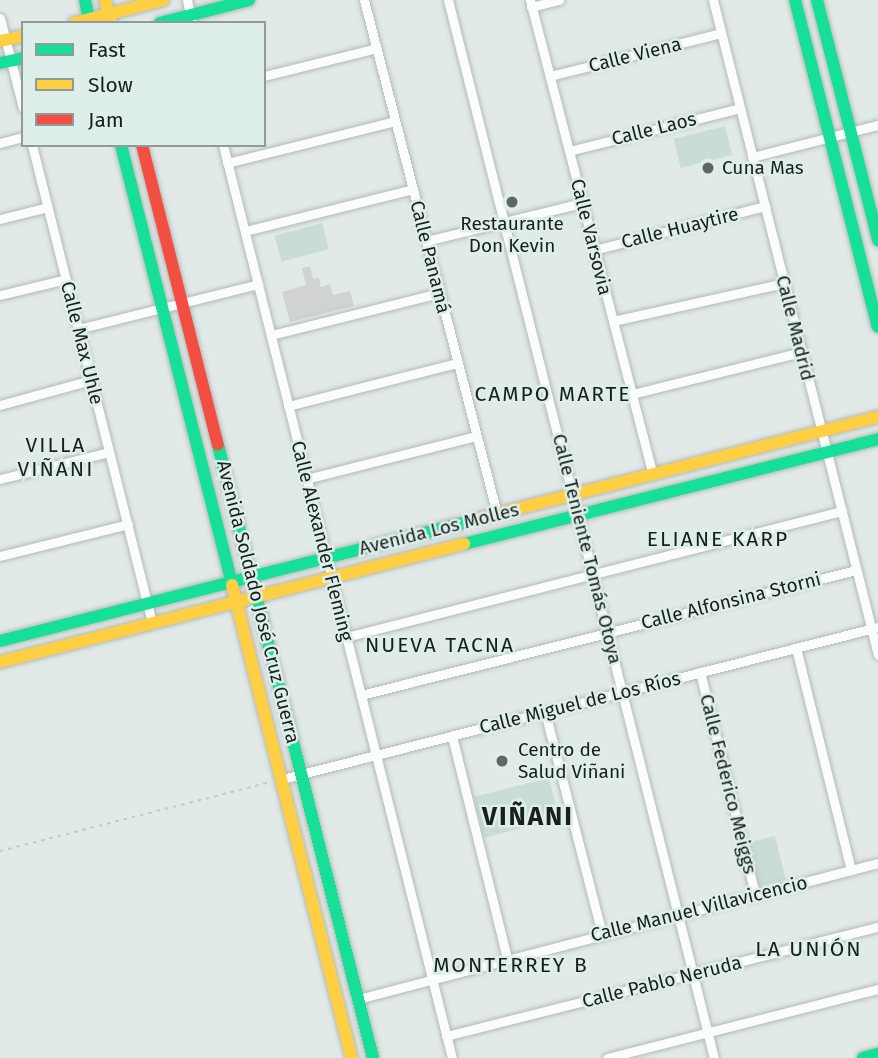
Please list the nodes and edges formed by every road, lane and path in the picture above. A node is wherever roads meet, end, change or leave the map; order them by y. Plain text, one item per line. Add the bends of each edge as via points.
1 (85, 0) edge
2 (105, 0) edge
3 (163, 0) edge
4 (187, 0) edge
5 (249, 0) edge
6 (365, 0) edge
7 (448, 0) edge
8 (559, 0) edge
9 (713, 0) edge
10 (795, 0) edge
11 (817, 0) edge
12 (530, 4) edge
13 (0, 18) edge
14 (110, 18) edge
15 (191, 19) edge
16 (90, 21) edge
17 (721, 33) junction
18 (21, 36) edge
19 (3, 41) edge
20 (377, 48) junction
21 (11, 60) edge
22 (266, 76) edge
23 (550, 76) junction
24 (21, 100) edge
25 (740, 108) junction
26 (395, 121) junction
27 (878, 125) edge
28 (851, 132) junction
29 (830, 137) junction
30 (21, 138) edge
31 (0, 143) edge
32 (33, 147) edge
33 (122, 147) edge
34 (143, 147) edge
35 (223, 147) edge
36 (569, 151) junction
37 (752, 157) junction
38 (227, 163) junction
39 (413, 189) junction
40 (582, 204) junction
41 (765, 206) junction
42 (48, 207) junction
43 (0, 219) edge
44 (504, 221) junction
45 (245, 231) junction
46 (878, 240) edge
47 (426, 241) junction
48 (594, 250) junction
49 (66, 279) junction
50 (784, 283) junction
51 (258, 284) junction
52 (439, 293) junction
53 (0, 295) edge
54 (182, 303) junction
55 (162, 308) junction
56 (613, 321) junction
57 (878, 327) edge
58 (78, 329) junction
59 (271, 335) junction
60 (802, 352) junction
61 (457, 363) junction
62 (91, 380) junction
63 (632, 394) junction
64 (0, 405) edge
65 (288, 406) junction
66 (878, 417) edge
67 (822, 432) junction
68 (475, 436) junction
69 (878, 439) edge
70 (109, 452) junction
71 (827, 452) junction
72 (653, 475) junction
73 (0, 479) edge
74 (306, 479) junction
75 (574, 495) junction
76 (842, 511) junction
77 (497, 514) junction
78 (579, 515) junction
79 (128, 524) junction
80 (0, 556) edge
81 (326, 558) junction
82 (856, 570) junction
83 (594, 574) junction
84 (251, 577) junction
85 (331, 578) junction
86 (232, 581) junction
87 (256, 597) junction
88 (147, 602) junction
89 (237, 602) junction
90 (152, 623) junction
91 (875, 628) edge
92 (608, 632) junction
93 (346, 637) junction
94 (0, 641) edge
95 (796, 648) junction
96 (878, 655) edge
97 (0, 662) edge
98 (700, 672) junction
99 (624, 692) junction
100 (361, 695) junction
101 (545, 712) junction
102 (452, 736) junction
103 (376, 755) junction
104 (301, 774) junction
105 (282, 779) junction
106 (0, 851) edge
107 (878, 863) edge
108 (851, 870) junction
109 (755, 895) junction
110 (679, 914) junction
111 (878, 927) edge
112 (602, 934) junction
113 (507, 958) junction
114 (694, 974) junction
115 (431, 977) junction
116 (878, 989) edge
117 (358, 999) junction
118 (708, 1032) junction
119 (446, 1036) junction
120 (878, 1054) edge
121 (352, 1058) edge
122 (373, 1058) edge
123 (452, 1058) edge
124 (607, 1058) edge
125 (714, 1058) edge
126 (863, 1058) edge

1 - 16 street
2 - 14 street
3 - 14 street
4 - 15 street
5 - 15 street
6 - 20 street, Calle Panamá
7 - 44 street, Calle Teniente Tomás Otoya
8 - 12 street
9 - 17 street, Calle Madrid
10 - 29 street
11 - 28 street
12 - 23 street, Calle Varsovia
13 - 19 street
14 - 16 street
17 - 23 street, Calle Viena
17 - 25 street, Calle Madrid
18 - 19 street
19 - 21 street
20 - 22 street
20 - 26 street, Calle Panamá
21 - 24 street
23 - 36 street, Calle Varsovia
25 - 36 street, Calle Laos
25 - 37 street, Calle Madrid
26 - 38 street
26 - 39 street, Calle Panamá
27 - 28 street
28 - 29 street
28 - 46 street
29 - 37 street
29 - 57 street
30 - 31 street
32 - 42 street, Calle Max Uhle
33 - 55 street, Avenida Soldado José Cruz Guerra
34 - 54 street, Avenida Soldado José Cruz Guerra
35 - 38 street, Calle Alexander Fleming
36 - 40 street, Calle Varsovia
37 - 41 street, Calle Madrid
38 - 45 street, Calle Alexander Fleming
39 - 45 street
39 - 47 street, Calle Panamá
40 - 44 street
40 - 48 street, Calle Varsovia
41 - 48 street, Calle Huaytire
41 - 50 street, Calle Madrid
42 - 43 street
42 - 49 street, Calle Max Uhle
44 - 47 street
44 - 75 street, Calle Teniente Tomás Otoya
45 - 51 street, Calle Alexander Fleming
47 - 52 street, Calle Panamá
48 - 56 street, Calle Varsovia
49 - 53 street
49 - 58 street, Calle Max Uhle
50 - 56 street
50 - 60 street, Calle Madrid
51 - 54 street
51 - 59 street, Calle Alexander Fleming
52 - 59 street
52 - 61 street, Calle Panamá
54 - 55 street
54 - 84 street, Avenida Soldado José Cruz Guerra
55 - 58 street
55 - 86 street, Avenida Soldado José Cruz Guerra
56 - 63 street, Calle Varsovia
58 - 62 street, Calle Max Uhle
59 - 65 street, Calle Alexander Fleming
60 - 63 street
60 - 67 street, Calle Madrid
61 - 65 street
61 - 68 street, Calle Panamá
62 - 64 street
62 - 70 street, Calle Max Uhle
63 - 72 street, Calle Varsovia
65 - 74 street, Calle Alexander Fleming
66 - 67 street, Avenida Los Molles
67 - 71 street, Calle Madrid
67 - 72 street, Avenida Los Molles
68 - 74 street
68 - 77 street, Calle Panamá
69 - 71 street, Avenida Los Molles
70 - 73 street
70 - 79 street, Calle Max Uhle
71 - 76 street, Calle Madrid
71 - 78 street, Avenida Los Molles
72 - 75 street, Avenida Los Molles
74 - 81 street, Calle Alexander Fleming
75 - 77 street, Avenida Los Molles
75 - 78 street, Calle Teniente Tomás Otoya
76 - 82 street, Calle Madrid
76 - 83 street
77 - 81 street, Avenida Los Molles
78 - 83 street, Calle Teniente Tomás Otoya
78 - 85 street, Avenida Los Molles
79 - 80 street
79 - 88 street, Calle Max Uhle
81 - 84 street, Avenida Los Molles
81 - 85 street, Calle Alexander Fleming
82 - 91 street, Calle Madrid
82 - 92 street, Calle Alfonsina Storni
83 - 92 street, Calle Teniente Tomás Otoya
83 - 93 street
84 - 86 street, Avenida Los Molles
84 - 87 street, Avenida Soldado José Cruz Guerra
85 - 87 street, Avenida Los Molles
85 - 93 street, Calle Alexander Fleming
86 - 88 street, Avenida Los Molles
86 - 89 street, Avenida Soldado José Cruz Guerra
87 - 89 street, Avenida Los Molles
87 - 104 street, Avenida Soldado José Cruz Guerra
88 - 90 street, Calle Max Uhle
88 - 94 street, Avenida Los Molles
89 - 90 street, Avenida Los Molles
89 - 105 street, Avenida Soldado José Cruz Guerra
90 - 97 street, Avenida Los Molles
91 - 95 street, Calle Miguel de Los Ríos
91 - 96 street, Calle Madrid
92 - 99 street, Calle Teniente Tomás Otoya
92 - 100 street, Calle Alfonsina Storni
93 - 100 street, Calle Alexander Fleming
95 - 98 street, Calle Miguel de Los Ríos
95 - 108 street
98 - 99 street, Calle Miguel de Los Ríos
98 - 109 street, Calle Federico Meiggs
99 - 101 street, Calle Miguel de Los Ríos
99 - 110 street, Calle Teniente Tomás Otoya
100 - 103 street, Calle Alexander Fleming
101 - 102 street, Calle Miguel de Los Ríos
101 - 112 street
102 - 103 street, Calle Miguel de Los Ríos
102 - 113 street
103 - 104 street, Calle Miguel de Los Ríos
103 - 115 street, Calle Alexander Fleming
104 - 105 street, Calle Miguel de Los Ríos
104 - 117 street, Avenida Soldado José Cruz Guerra
105 - 106 path
105 - 121 street, Avenida Soldado José Cruz Guerra
107 - 108 street, Calle Manuel Villavicencio
108 - 109 street, Calle Manuel Villavicencio
109 - 110 street, Calle Manuel Villavicencio
110 - 112 street, Calle Manuel Villavicencio
110 - 114 street, Calle Teniente Tomás Otoya
111 - 114 street, Calle Pablo Neruda
112 - 113 street, Calle Manuel Villavicencio
113 - 115 street, Calle Manuel Villavicencio
114 - 118 street, Calle Teniente Tomás Otoya
114 - 119 street, Calle Pablo Neruda
115 - 117 street, Calle Manuel Villavicencio
115 - 119 street, Calle Alexander Fleming
116 - 118 street
117 - 122 street, Avenida Soldado José Cruz Guerra
118 - 124 street
118 - 125 street, Calle Teniente Tomás Otoya
119 - 123 street, Calle Alexander Fleming
120 - 126 street

